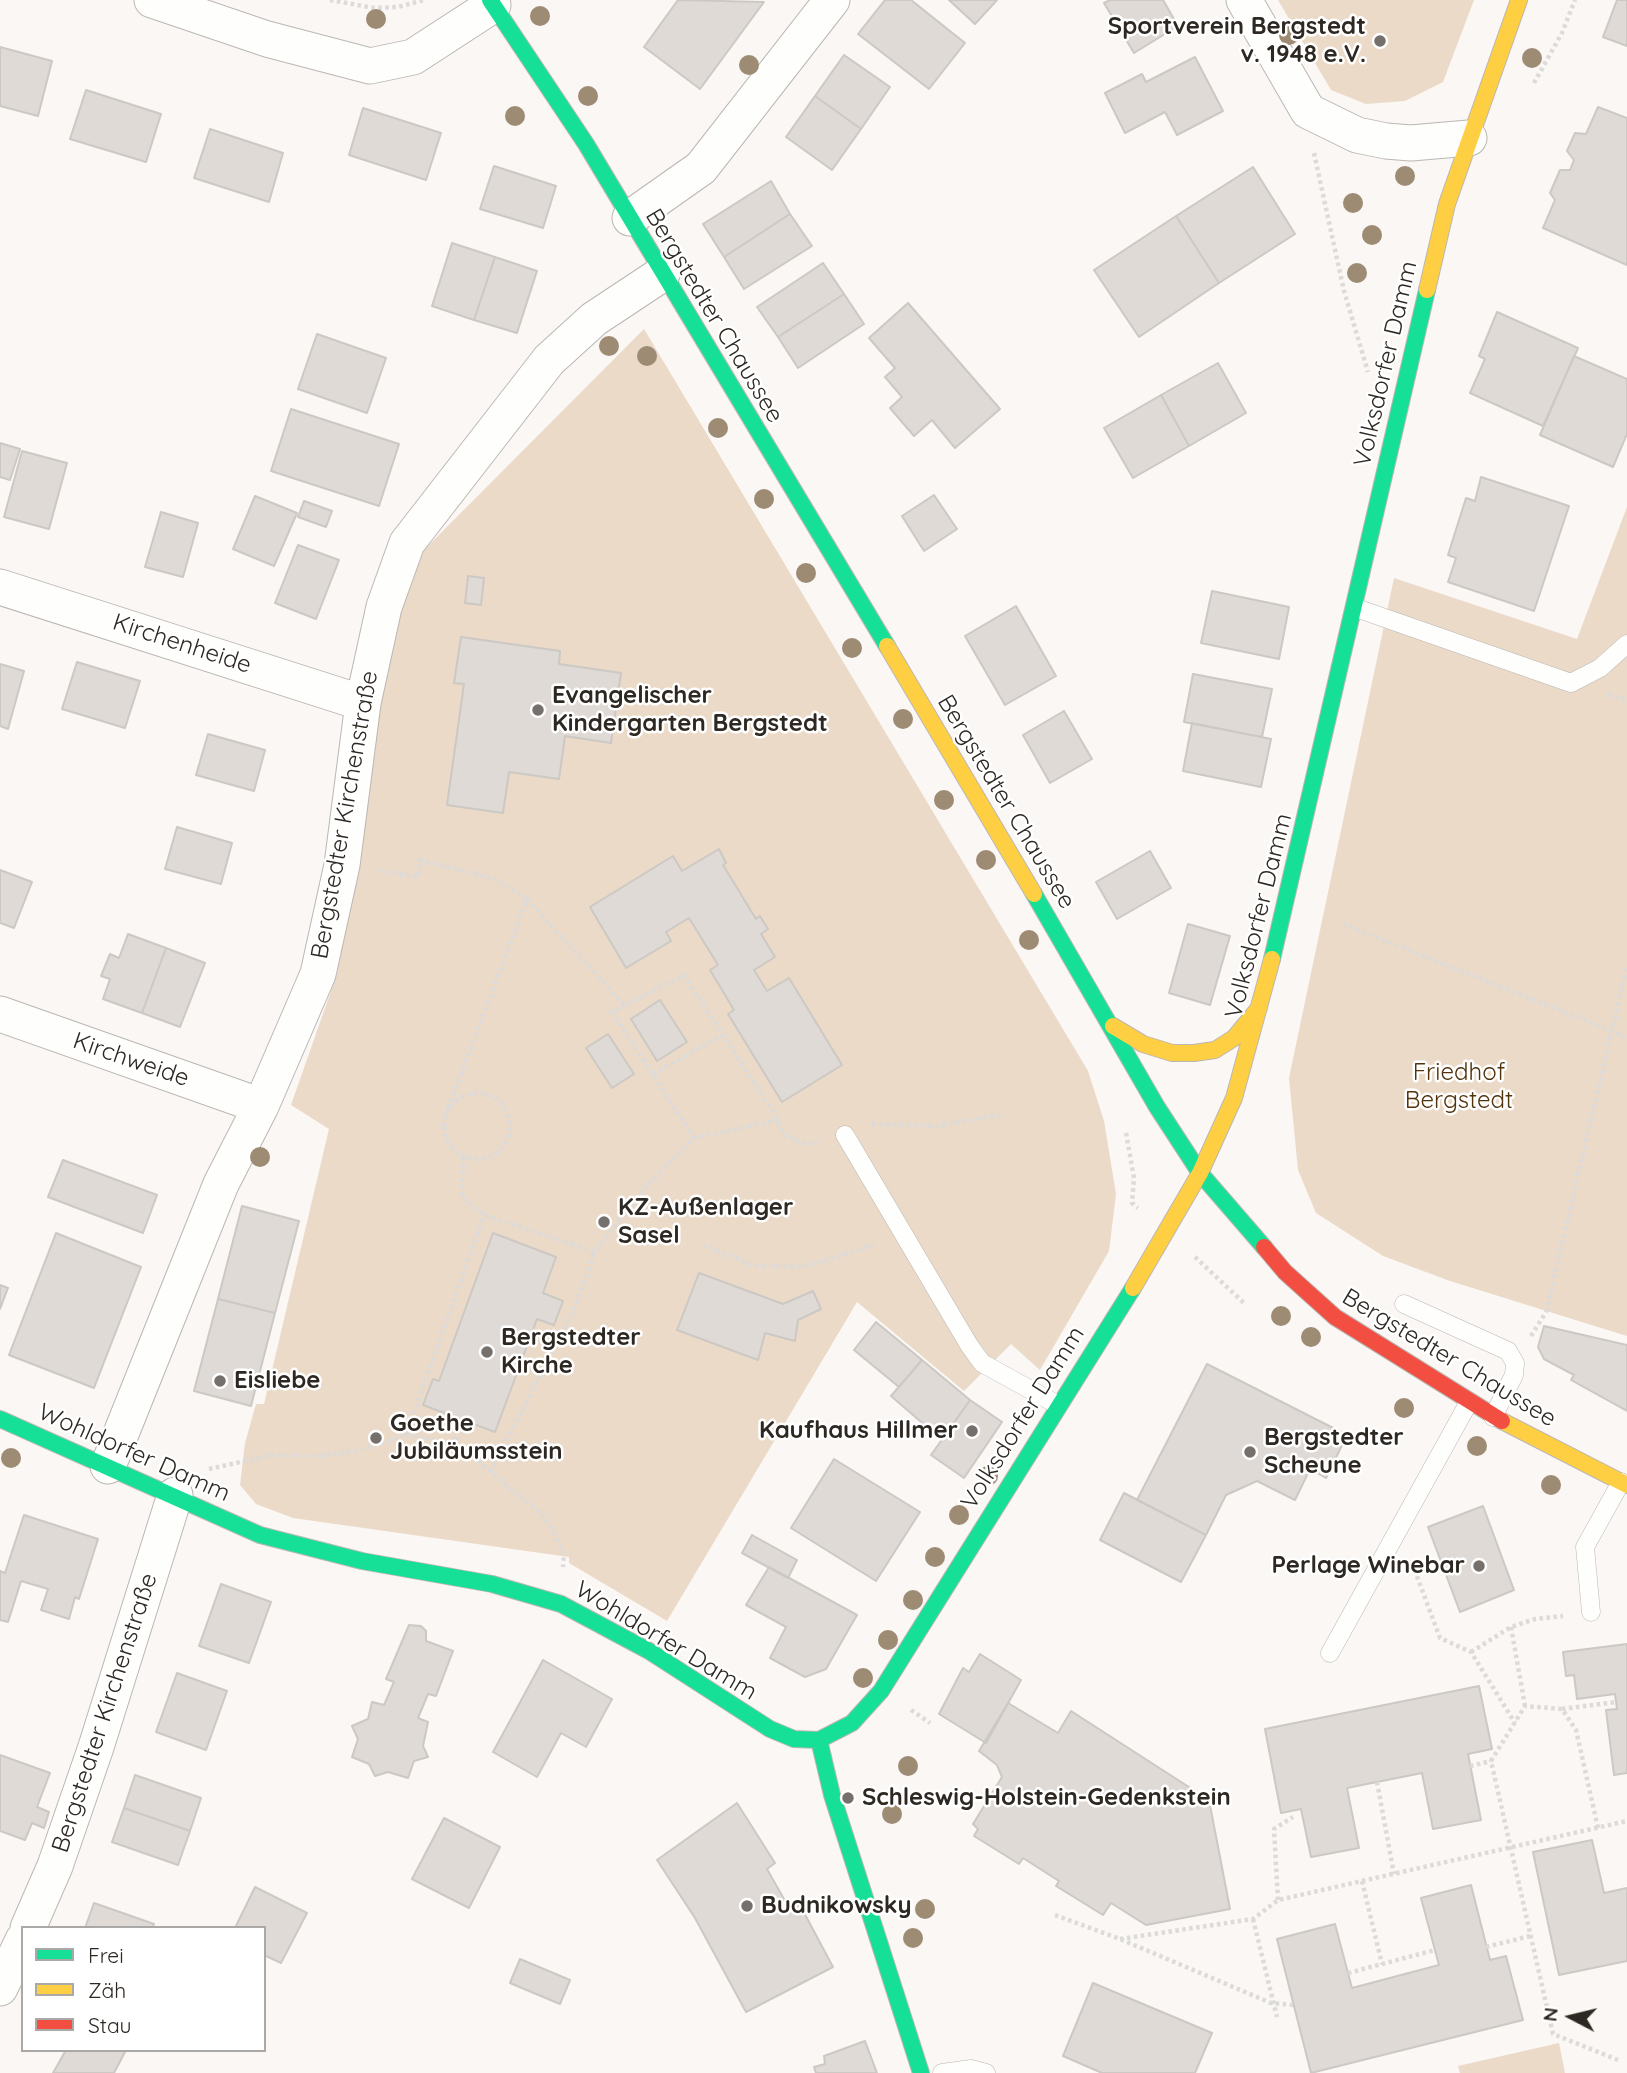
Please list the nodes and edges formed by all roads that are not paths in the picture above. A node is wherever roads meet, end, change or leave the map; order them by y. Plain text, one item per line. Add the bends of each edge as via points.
1 (152, 0) edge
2 (831, 0) edge
3 (1244, 0) edge
4 (1519, 0) edge
5 (492, 3) edge
6 (1469, 138) junction
7 (630, 218) junction
8 (662, 274) junction
9 (0, 587) edge
10 (1356, 608) junction
11 (1627, 644) edge
12 (363, 703) junction
13 (1262, 1003) junction
14 (0, 1014) edge
15 (1113, 1026) junction
16 (261, 1106) junction
17 (845, 1135) road end
18 (1200, 1173) junction
19 (1405, 1304) dead end
20 (1469, 1402) junction
21 (1058, 1405) junction
22 (1493, 1417) junction
23 (0, 1419) edge
24 (108, 1466) junction
25 (1624, 1483) edge
26 (175, 1495) junction
27 (1591, 1612) road end
28 (1330, 1653) dead end
29 (819, 1740) junction
30 (29, 1926) edge
31 (21, 1944) edge
32 (0, 1988) edge
33 (921, 2073) edge
34 (942, 2073) edge
35 (986, 2073) edge

1 - 5 street via 267,39 370,66 413,57
2 - 7 street via 701,167
3 - 6 street via 1308,111 1357,135 1386,141
4 - 6 main road, Volksdorfer Damm
5 - 7 main road, Bergstedter Chaussee
6 - 10 main road, Volksdorfer Damm via 1447,204
7 - 8 main road, Bergstedter Chaussee
8 - 12 street, Bergstedter Kirchenstraße via 594,319 549,360 407,543 384,607
8 - 15 main road, Bergstedter Chaussee
9 - 12 street, Kirchenheide
10 - 11 lane via 1571,683 1600,668
10 - 13 main road, Volksdorfer Damm
12 - 16 street, Bergstedter Kirchenstraße via 342,865 318,974
13 - 15 main road via 1234,1038 1215,1049 1194,1053 1172,1053 1143,1044
13 - 18 main road, Volksdorfer Damm via 1234,1098
14 - 16 street, Kirchweide
15 - 18 main road, Bergstedter Chaussee
16 - 24 street, Bergstedter Kirchenstraße via 221,1184
17 - 21 lane via 982,1363
18 - 20 main road, Bergstedter Chaussee via 1299,1287 1335,1317
18 - 21 main road, Volksdorfer Damm
19 - 22 lane via 1508,1351 1515,1363 1514,1375
20 - 22 main road, Bergstedter Chaussee
20 - 28 lane
21 - 29 main road, Volksdorfer Damm via 881,1691 852,1723
22 - 25 main road, Bergstedter Chaussee
23 - 24 main road, Wohldorfer Damm
24 - 26 main road, Wohldorfer Damm
25 - 27 lane via 1585,1547
26 - 29 main road, Wohldorfer Damm via 292,1545 492,1584 561,1604 649,1651 770,1729 794,1739
26 - 30 street, Bergstedter Kirchenstraße via 96,1747
29 - 33 main road via 832,1795
31 - 32 street
34 - 35 lane via 971,2069

